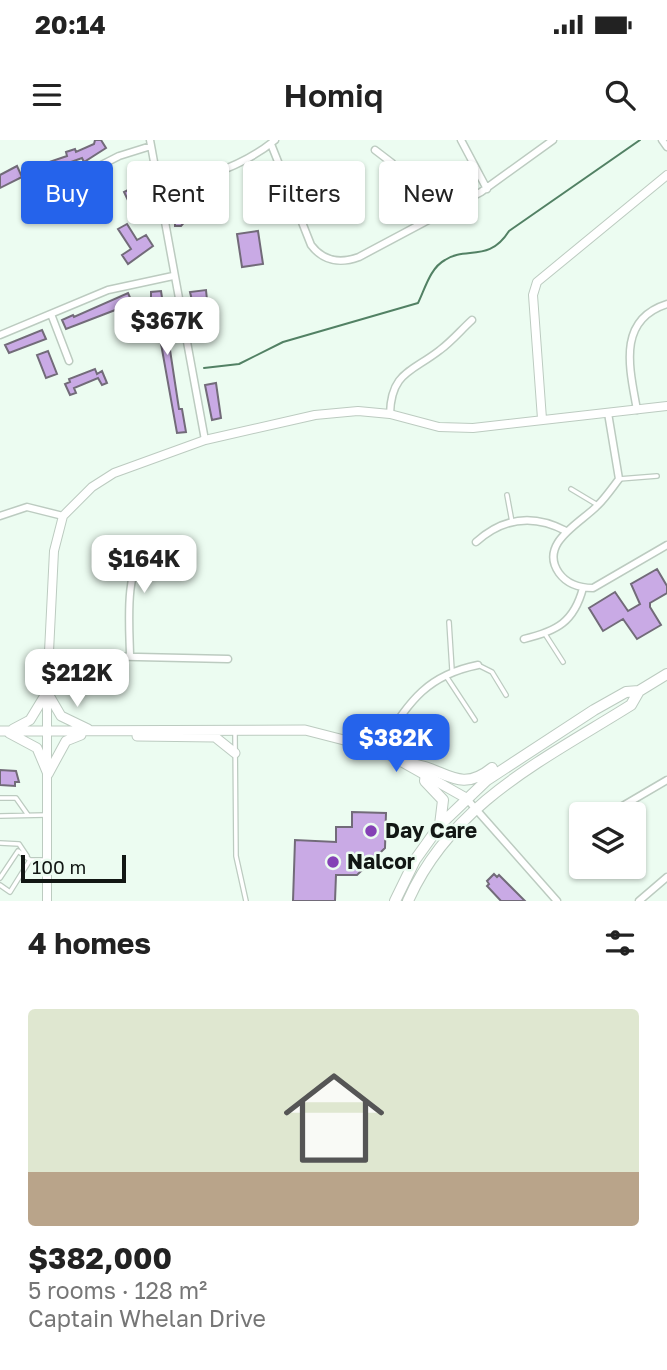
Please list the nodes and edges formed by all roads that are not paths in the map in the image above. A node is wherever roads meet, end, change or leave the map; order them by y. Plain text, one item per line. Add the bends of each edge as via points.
1 (461, 140) edge
2 (553, 140) edge
3 (662, 140) edge
4 (273, 142) edge
5 (150, 143) edge
6 (667, 147) edge
7 (375, 150) dead end
8 (109, 161) edge
9 (154, 161) edge
10 (389, 161) edge
11 (229, 167) edge
12 (667, 175) edge
13 (487, 188) junction
14 (478, 193) edge
15 (165, 224) edge
16 (420, 224) edge
17 (173, 276) junction
18 (667, 304) edge
19 (51, 314) junction
20 (472, 320) dead end
21 (0, 335) edge
22 (69, 361) dead end
23 (667, 406) edge
24 (637, 410) junction
25 (390, 414) junction
26 (608, 414) junction
27 (542, 419) junction
28 (205, 440) junction
29 (657, 476) dead end
30 (619, 479) junction
31 (570, 489) dead end
32 (507, 495) dead end
33 (598, 506) junction
34 (0, 516) edge
35 (63, 516) junction
36 (512, 522) junction
37 (566, 531) junction
38 (476, 542) dead end
39 (667, 545) edge
40 (179, 546) dead end
41 (583, 588) junction
42 (449, 622) dead end
43 (545, 634) junction
44 (524, 639) dead end
45 (49, 655) junction
46 (130, 657) junction
47 (228, 659) dead end
48 (563, 662) dead end
49 (478, 665) joint
50 (452, 670) junction
51 (667, 674) edge
52 (445, 675) junction
53 (639, 691) junction
54 (47, 692) junction
55 (506, 695) dead end
56 (475, 720) dead end
57 (235, 729) junction
58 (127, 730) junction
59 (2, 731) edge
60 (47, 732) junction
61 (100, 732) junction
62 (379, 749) junction
63 (235, 754) junction
64 (523, 754) junction
65 (408, 764) junction
66 (426, 773) junction
67 (48, 774) junction
68 (667, 780) edge
69 (0, 798) edge
70 (466, 798) junction
71 (629, 802) edge
72 (475, 808) junction
73 (28, 815) junction
74 (48, 815) junction
75 (0, 816) edge
76 (440, 825) junction
77 (0, 843) edge
78 (30, 860) junction
79 (48, 860) junction
80 (667, 877) edge
81 (0, 878) edge
82 (0, 885) edge
83 (47, 901) edge
84 (246, 901) edge
85 (395, 901) edge
86 (408, 901) edge
87 (557, 901) edge
88 (639, 901) edge

1 - 13 street
2 - 13 street
3 - 6 street
4 - 11 street
4 - 16 street via 309,241 322,256 337,261 354,259
5 - 8 street
5 - 9 street
7 - 10 street
12 - 27 street via 537,282 533,295
13 - 14 street
15 - 17 street
17 - 19 street via 108,290
17 - 28 street
18 - 24 street via 642,319 629,344
19 - 21 street
19 - 22 street
20 - 25 street via 395,384
23 - 24 street
24 - 26 street
25 - 27 street via 439,427 473,428
25 - 28 street via 314,415
26 - 27 street
26 - 30 street
28 - 35 street via 114,473 77,499
29 - 30 lane
30 - 33 street
31 - 33 lane
32 - 36 lane
33 - 37 street
34 - 35 street via 27,507
35 - 45 street via 54,551
36 - 37 street via 547,521
36 - 38 street via 490,530
37 - 41 street via 556,546 556,568 570,583
39 - 41 street via 593,588
40 - 46 street via 146,554 135,565
41 - 43 street via 575,611 564,624
42 - 50 lane
43 - 44 street
43 - 48 lane
45 - 46 street
45 - 54 street
46 - 47 street
49 - 50 street
49 - 55 lane via 492,671
50 - 52 street
51 - 53 main road
52 - 56 lane
52 - 62 street via 417,694
53 - 64 main road via 626,692
53 - 72 main road via 631,705 511,779
54 - 59 main road via 27,723
54 - 60 street
54 - 61 main road via 61,716 76,726
57 - 58 main road
57 - 62 main road via 306,730
57 - 63 lane
58 - 61 main road
58 - 63 main road via 134,736 215,737
59 - 60 main road
59 - 67 main road via 37,748
60 - 61 main road
60 - 67 street
61 - 67 main road via 69,738
62 - 65 main road
63 - 84 lane via 236,856
64 - 65 main road via 512,754 470,780
64 - 70 main road
65 - 66 main road
66 - 70 main road
66 - 76 main road via 425,780 443,800
67 - 74 street
68 - 71 street
69 - 73 lane via 16,798
70 - 72 street
70 - 76 main road
72 - 86 main road via 438,848
72 - 87 street
73 - 74 lane
73 - 75 lane
74 - 79 street
76 - 85 main road via 415,860
77 - 78 lane via 19,844
78 - 79 lane
78 - 81 lane via 18,851
78 - 82 lane via 10,892
79 - 83 street
80 - 88 street

